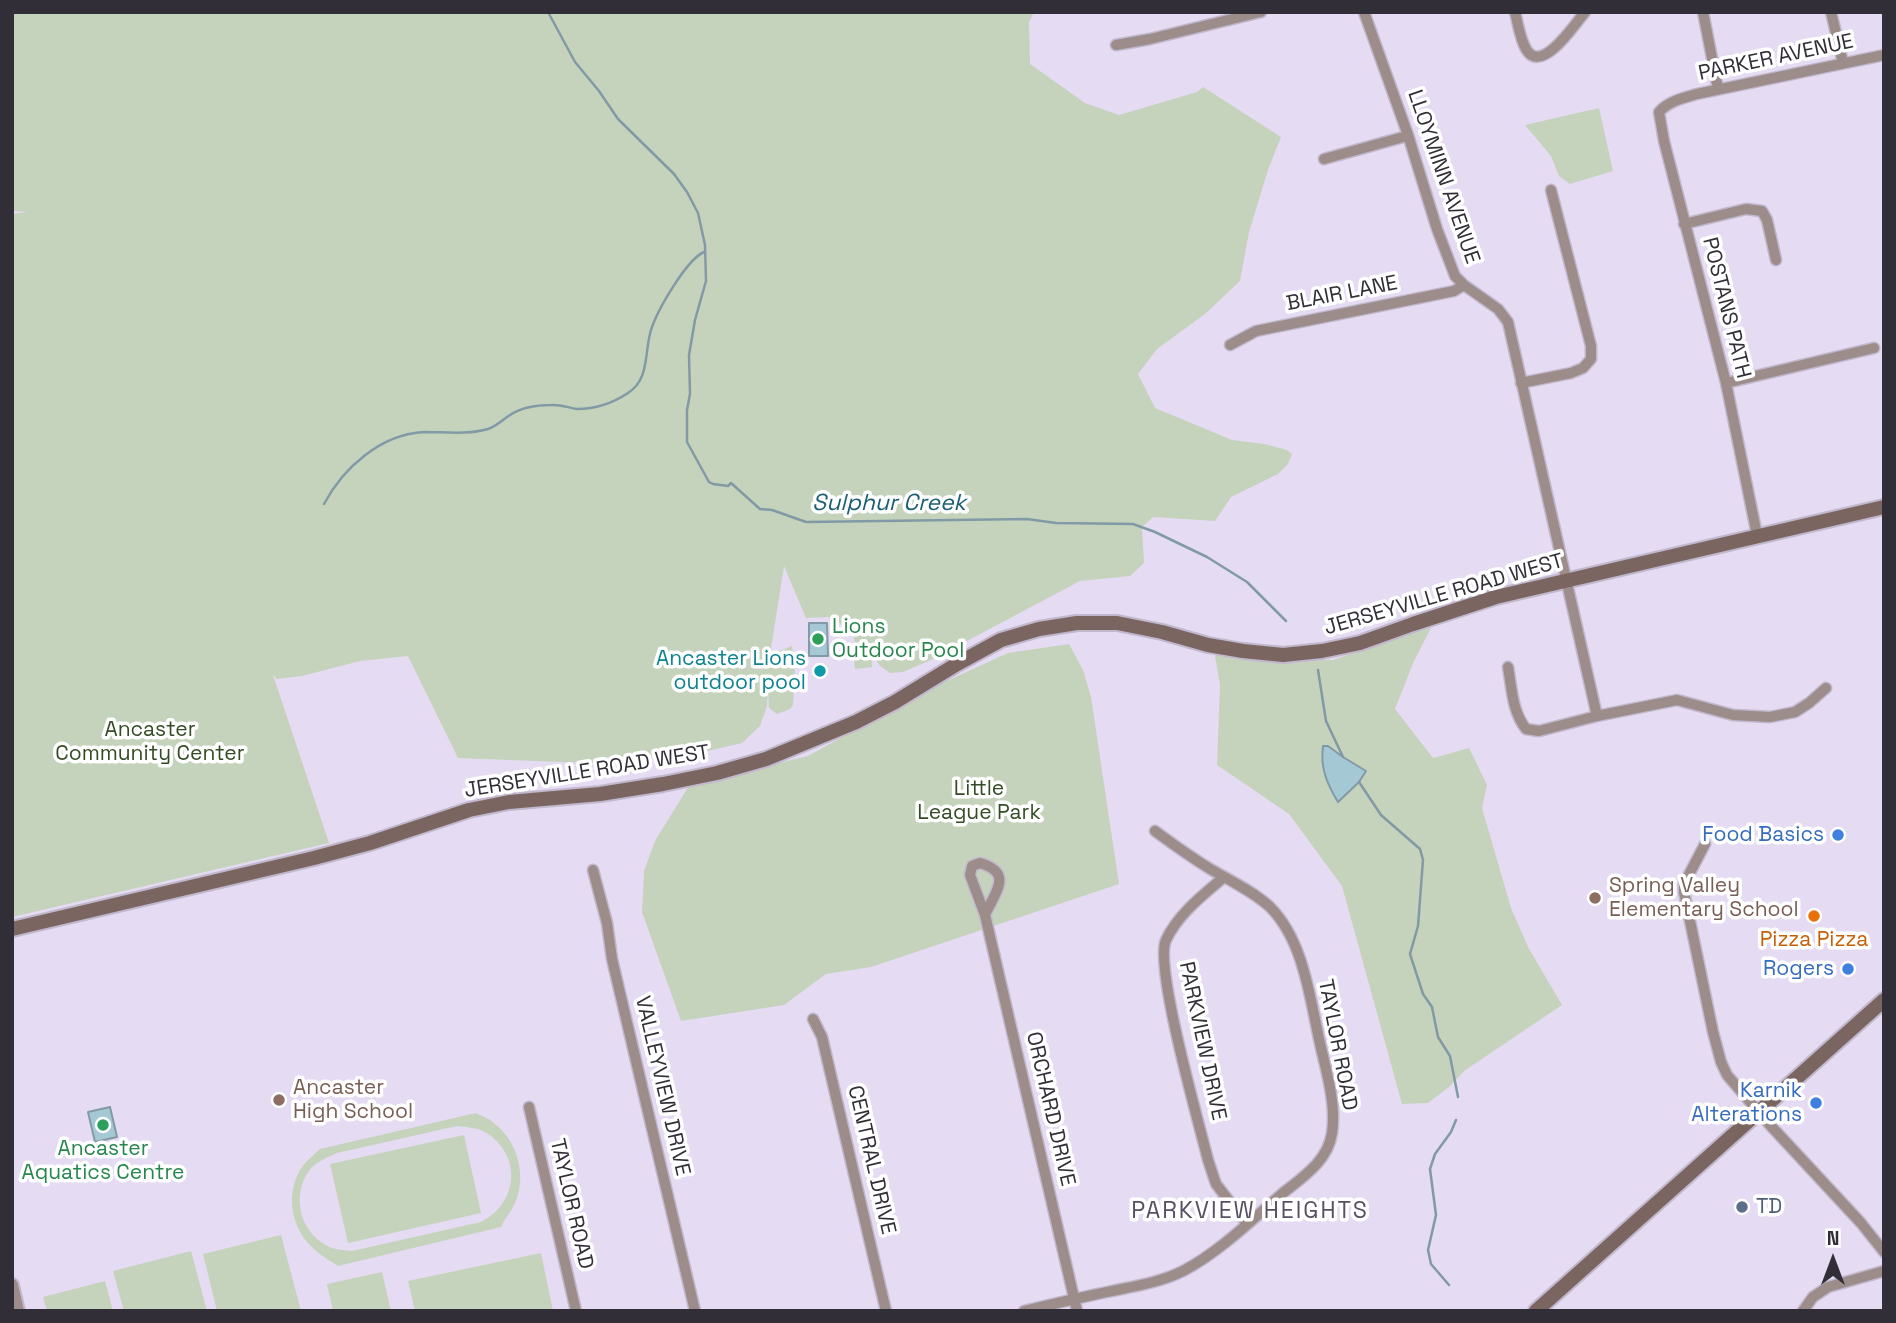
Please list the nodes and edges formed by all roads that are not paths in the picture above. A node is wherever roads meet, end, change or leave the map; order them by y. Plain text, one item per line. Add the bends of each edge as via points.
1 (1261, 12) edge
2 (1364, 12) edge
3 (1515, 12) edge
4 (1585, 12) edge
5 (1703, 12) edge
6 (1831, 12) edge
7 (1116, 45) dead end
8 (1884, 55) edge
9 (1843, 63) junction
10 (1718, 89) junction
11 (1676, 100) joint
12 (1407, 136) junction
13 (1324, 159) dead end
14 (1550, 190) dead end
15 (1685, 224) junction
16 (1776, 260) dead end
17 (1464, 285) junction
18 (1230, 345) dead end
19 (1874, 348) dead end
20 (1521, 383) junction
21 (1726, 383) junction
22 (1884, 507) edge
23 (1757, 535) junction
24 (1568, 580) junction
25 (1508, 667) dead end
26 (1826, 688) dead end
27 (1597, 716) junction
28 (1155, 831) dead end
29 (1705, 844) dead end
30 (593, 870) dead end
31 (1224, 877) junction
32 (985, 915) junction
33 (12, 929) edge
34 (1884, 999) edge
35 (813, 1019) dead end
36 (529, 1107) dead end
37 (1758, 1113) junction
38 (1247, 1224) junction
39 (1884, 1252) edge
40 (1884, 1271) edge
41 (12, 1286) edge
42 (1074, 1299) junction
43 (18, 1311) edge
44 (576, 1311) edge
45 (695, 1311) edge
46 (886, 1311) edge
47 (1024, 1311) edge
48 (1077, 1311) edge
49 (1536, 1311) edge
50 (1803, 1311) edge

1 - 7 street
2 - 12 street, LLOYMINN AVENUE
3 - 4 street via 1527,52 1543,57
5 - 10 street
6 - 9 street
8 - 9 street, PARKER AVENUE
9 - 10 street, PARKER AVENUE
10 - 11 street, PARKER AVENUE
11 - 15 street, POSTANS PATH via 1659,112
12 - 13 street
12 - 17 street, LLOYMINN AVENUE via 1437,229 1455,276
14 - 20 street via 1591,359 1571,373
15 - 16 street via 1746,209 1762,211
15 - 21 street, POSTANS PATH
17 - 18 street, BLAIR LANE via 1454,291 1256,331
17 - 20 street, LLOYMINN AVENUE via 1498,309 1508,322
19 - 21 street
20 - 24 street, LLOYMINN AVENUE
21 - 23 street, POSTANS PATH
22 - 23 main road, JERSEYVILLE ROAD WEST
23 - 24 main road, JERSEYVILLE ROAD WEST
24 - 27 street, LLOYMINN AVENUE
24 - 33 main road, JERSEYVILLE ROAD WEST via 1496,597 1360,643 1309,653 1243,651 1117,623 1039,629 1001,640 856,722 766,759 663,784 469,810 314,858
25 - 27 street via 1514,708 1526,729 1539,731
26 - 27 street via 1795,712 1770,717 1733,715 1677,701
28 - 31 street, TAYLOR ROAD
29 - 37 street via 1684,892 1721,1062
30 - 45 street, VALLEYVIEW DRIVE
31 - 38 street, PARKVIEW DRIVE via 1178,920 1164,942 1164,967 1208,1160 1216,1184
31 - 38 street, TAYLOR ROAD via 1269,907 1288,930 1313,1011 1333,1112 1328,1149 1316,1166
32 - 32 street, ORCHARD DRIVE via 1000,882 993,867 980,863 972,866 970,875
32 - 42 street, ORCHARD DRIVE
34 - 37 main road
35 - 46 street, CENTRAL DRIVE via 822,1037
36 - 44 street, TAYLOR ROAD
37 - 39 street
37 - 49 main road
38 - 42 street, TAYLOR ROAD via 1181,1272
40 - 50 street via 1828,1287
41 - 43 street
42 - 47 street, TAYLOR ROAD
42 - 48 street, ORCHARD DRIVE

